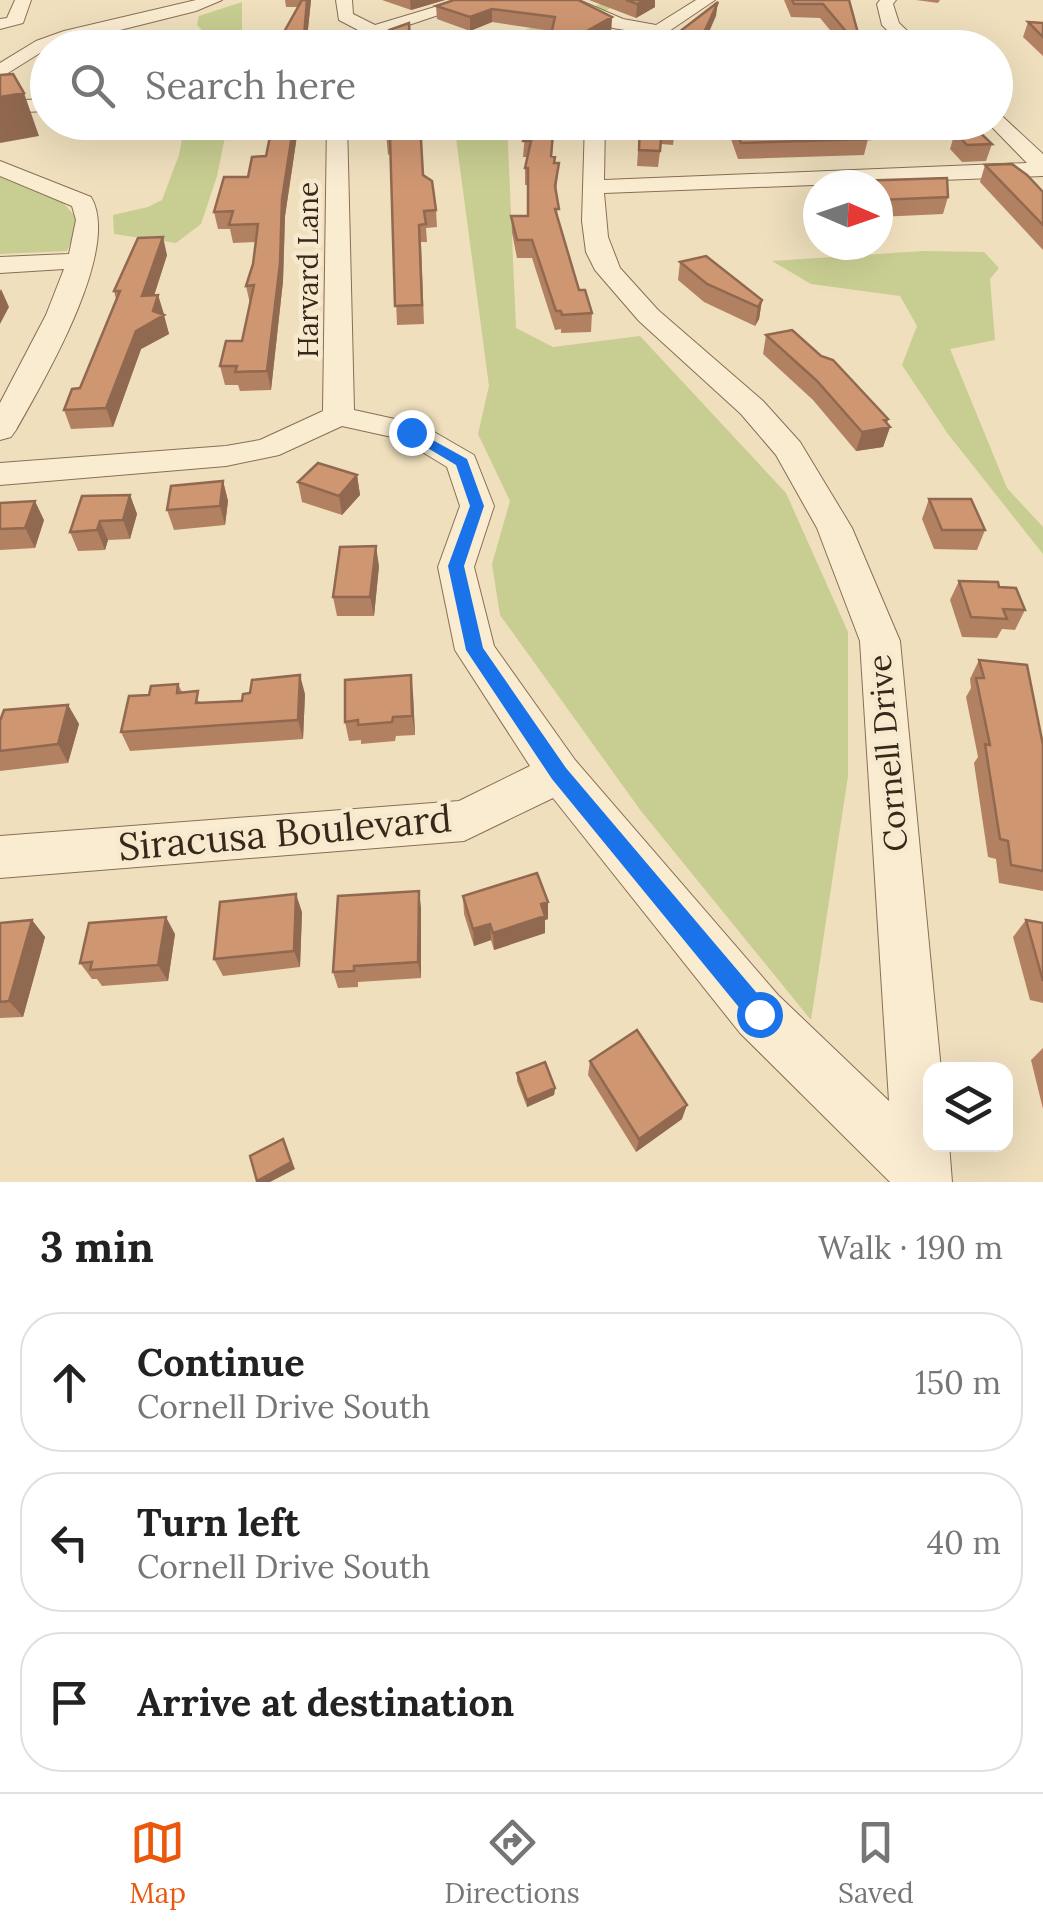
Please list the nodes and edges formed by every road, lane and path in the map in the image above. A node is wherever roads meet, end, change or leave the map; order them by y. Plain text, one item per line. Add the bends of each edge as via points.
1 (23, 0) edge
2 (214, 0) edge
3 (344, 0) edge
4 (475, 0) edge
5 (565, 0) edge
6 (707, 0) edge
7 (888, 0) edge
8 (0, 24) edge
9 (96, 30) edge
10 (371, 30) edge
11 (376, 30) edge
12 (658, 30) joint
13 (896, 30) edge
14 (30, 49) edge
15 (30, 66) edge
16 (4, 68) edge
17 (30, 106) edge
18 (0, 107) edge
19 (1013, 138) edge
20 (336, 140) edge
21 (594, 140) edge
22 (0, 168) edge
23 (1043, 168) edge
24 (593, 187) junction
25 (78, 260) junction
26 (0, 264) edge
27 (339, 416) junction
28 (0, 430) edge
29 (0, 474) edge
30 (559, 773) junction
31 (0, 857) edge
32 (922, 1177) edge

1 - 8 street via 14,23
2 - 9 street
3 - 10 street via 345,16
4 - 11 street
5 - 12 street via 619,24
6 - 12 street
7 - 13 street
14 - 16 street
15 - 16 street
17 - 18 street
19 - 23 street
20 - 27 street, Harvard Lane
21 - 24 street, Cornell Drive
22 - 25 street via 83,202 90,219
23 - 24 street
24 - 32 street, Cornell Drive via 599,255 627,293 769,424 816,489 880,642
25 - 26 street
25 - 28 street via 31,379
27 - 29 street via 268,448 226,456
27 - 30 street via 411,432 462,462 477,506 456,566 475,650
30 - 31 street, Siracusa Boulevard via 464,821
30 - 32 street via 759,1014

